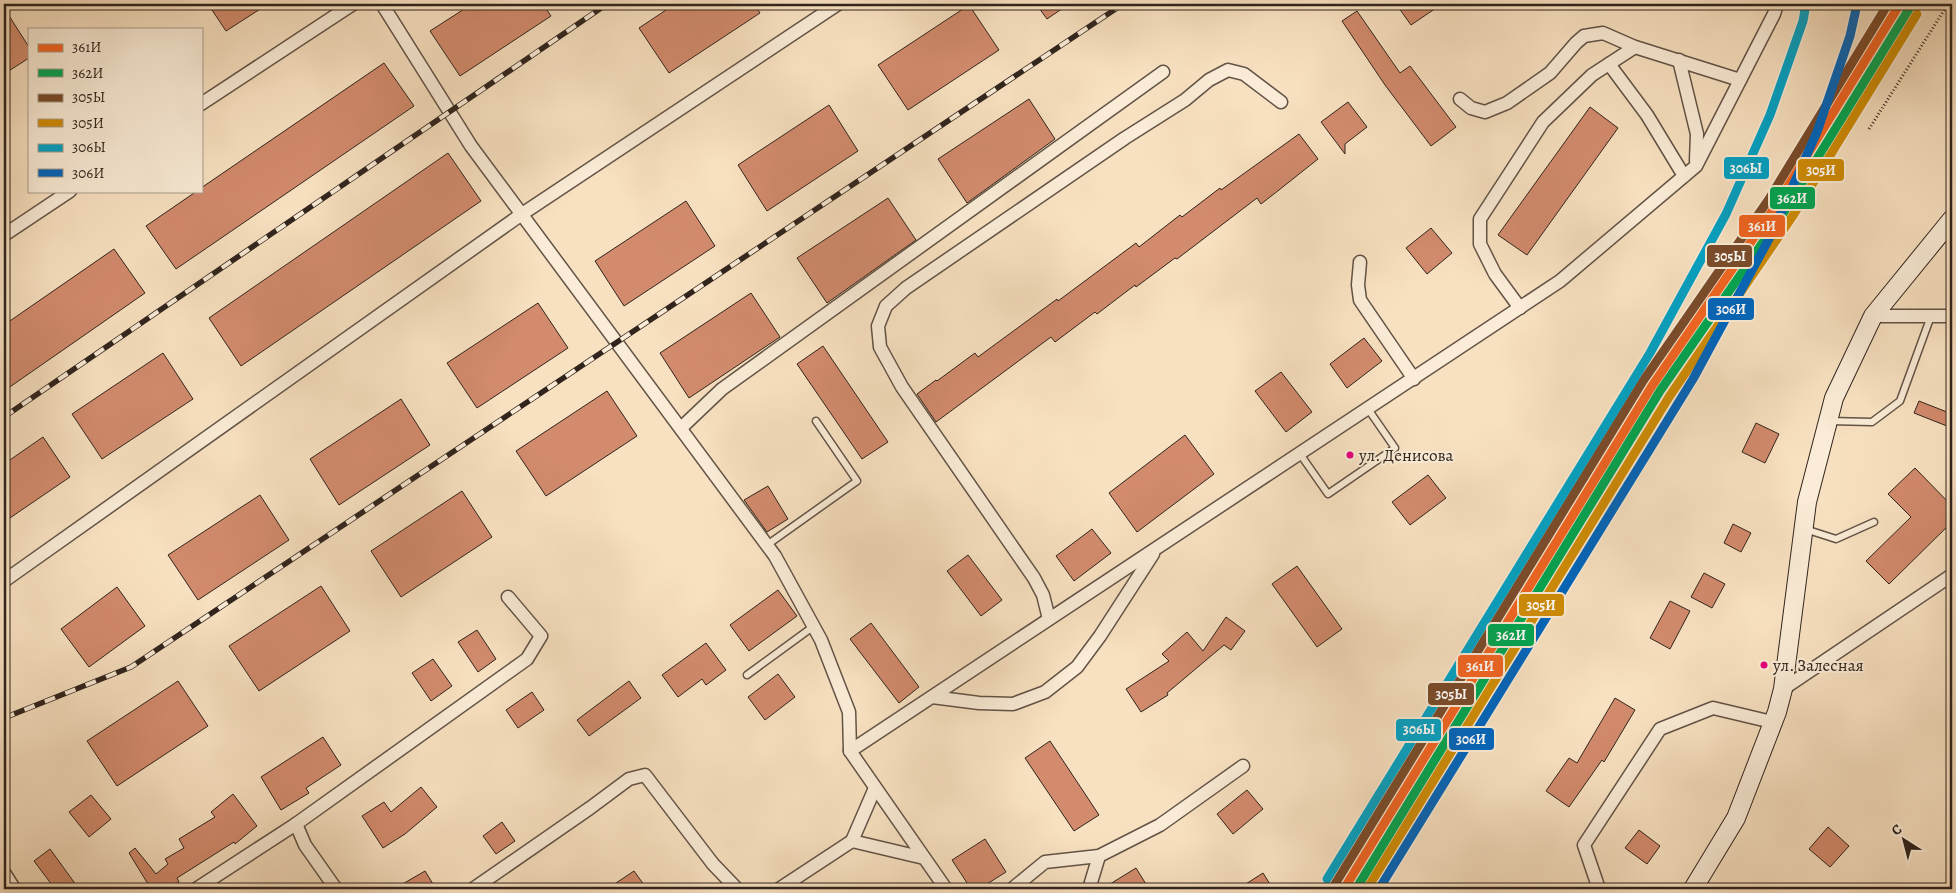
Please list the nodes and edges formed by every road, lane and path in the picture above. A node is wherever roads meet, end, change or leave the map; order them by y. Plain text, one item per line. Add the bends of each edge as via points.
1 (353, 4) edge
2 (382, 4) edge
3 (838, 4) edge
4 (1777, 4) edge
5 (1948, 4) edge
6 (1635, 47) junction
7 (1679, 60) junction
8 (1609, 64) junction
9 (1163, 72) dead end
10 (1740, 80) junction
11 (1460, 99) dead end
12 (1281, 102) dead end
13 (202, 103) edge
14 (1869, 129) dead end
15 (1696, 166) junction
16 (1684, 176) junction
17 (68, 192) edge
18 (522, 214) junction
19 (1952, 219) edge
20 (4, 235) edge
21 (1360, 262) dead end
22 (1520, 308) junction
23 (1873, 316) junction
24 (1931, 316) junction
25 (1952, 316) edge
26 (1414, 379) junction
27 (1368, 409) junction
28 (816, 421) dead end
29 (1828, 421) junction
30 (681, 428) junction
31 (1300, 454) junction
32 (1874, 522) dead end
33 (1804, 528) junction
34 (767, 545) junction
35 (1156, 548) junction
36 (1952, 575) edge
37 (4, 581) edge
38 (508, 597) dead end
39 (1049, 620) junction
40 (814, 626) junction
41 (747, 675) dead end
42 (1783, 690) junction
43 (932, 697) junction
44 (1772, 722) junction
45 (850, 751) junction
46 (1243, 766) dead end
47 (875, 788) junction
48 (296, 824) junction
49 (852, 841) junction
50 (1099, 856) junction
51 (924, 858) junction
52 (4, 867) edge
53 (18, 889) edge
54 (196, 889) edge
55 (336, 889) edge
56 (473, 889) edge
57 (737, 889) edge
58 (779, 889) edge
59 (946, 889) edge
60 (1012, 889) edge
61 (1089, 889) edge
62 (1599, 889) edge
63 (1693, 889) edge

1 - 13 street
2 - 18 street via 472,146
3 - 18 street
4 - 10 street
5 - 14 path
6 - 7 street
6 - 8 street
6 - 11 street via 1603,33 1584,36 1550,73 1507,103 1485,112 1471,108
7 - 10 street
7 - 15 street via 1697,134
8 - 16 street via 1647,115
8 - 22 street via 1592,75 1543,122 1480,219 1480,244 1495,274
9 - 30 street via 722,389
10 - 15 street
12 - 39 street via 1244,74 1228,70 906,288 886,306 878,326 880,347 902,387 1034,578 1043,595
15 - 16 street
16 - 22 street via 1560,281
17 - 20 street
18 - 30 street
18 - 37 street
19 - 23 main road
21 - 26 street via 1360,300
22 - 26 street
23 - 24 street
23 - 29 main road via 1834,398
24 - 25 street
24 - 29 lane via 1900,401 1872,422
26 - 27 street
27 - 31 street
27 - 31 lane via 1395,448 1328,494
28 - 34 lane via 857,481
29 - 33 main road via 1807,502
30 - 34 street
31 - 35 street
32 - 33 lane via 1836,539
33 - 42 main road
34 - 40 street
35 - 39 street
35 - 43 street via 1077,667 1045,692 1014,704 979,704
36 - 42 street
38 - 48 street via 541,636 527,659
39 - 43 street
40 - 41 lane
40 - 45 street via 849,712
42 - 44 main road
43 - 45 street
44 - 62 street via 1713,708 1660,729 1584,845
44 - 63 main road via 1736,818
45 - 47 street
46 - 50 street via 1160,825
47 - 49 street
47 - 51 street
48 - 54 street
48 - 55 street via 305,845
49 - 51 street
49 - 58 street
50 - 60 street via 1045,862
50 - 61 street
51 - 59 street
52 - 53 lane
56 - 57 street via 629,779 645,775 713,864

